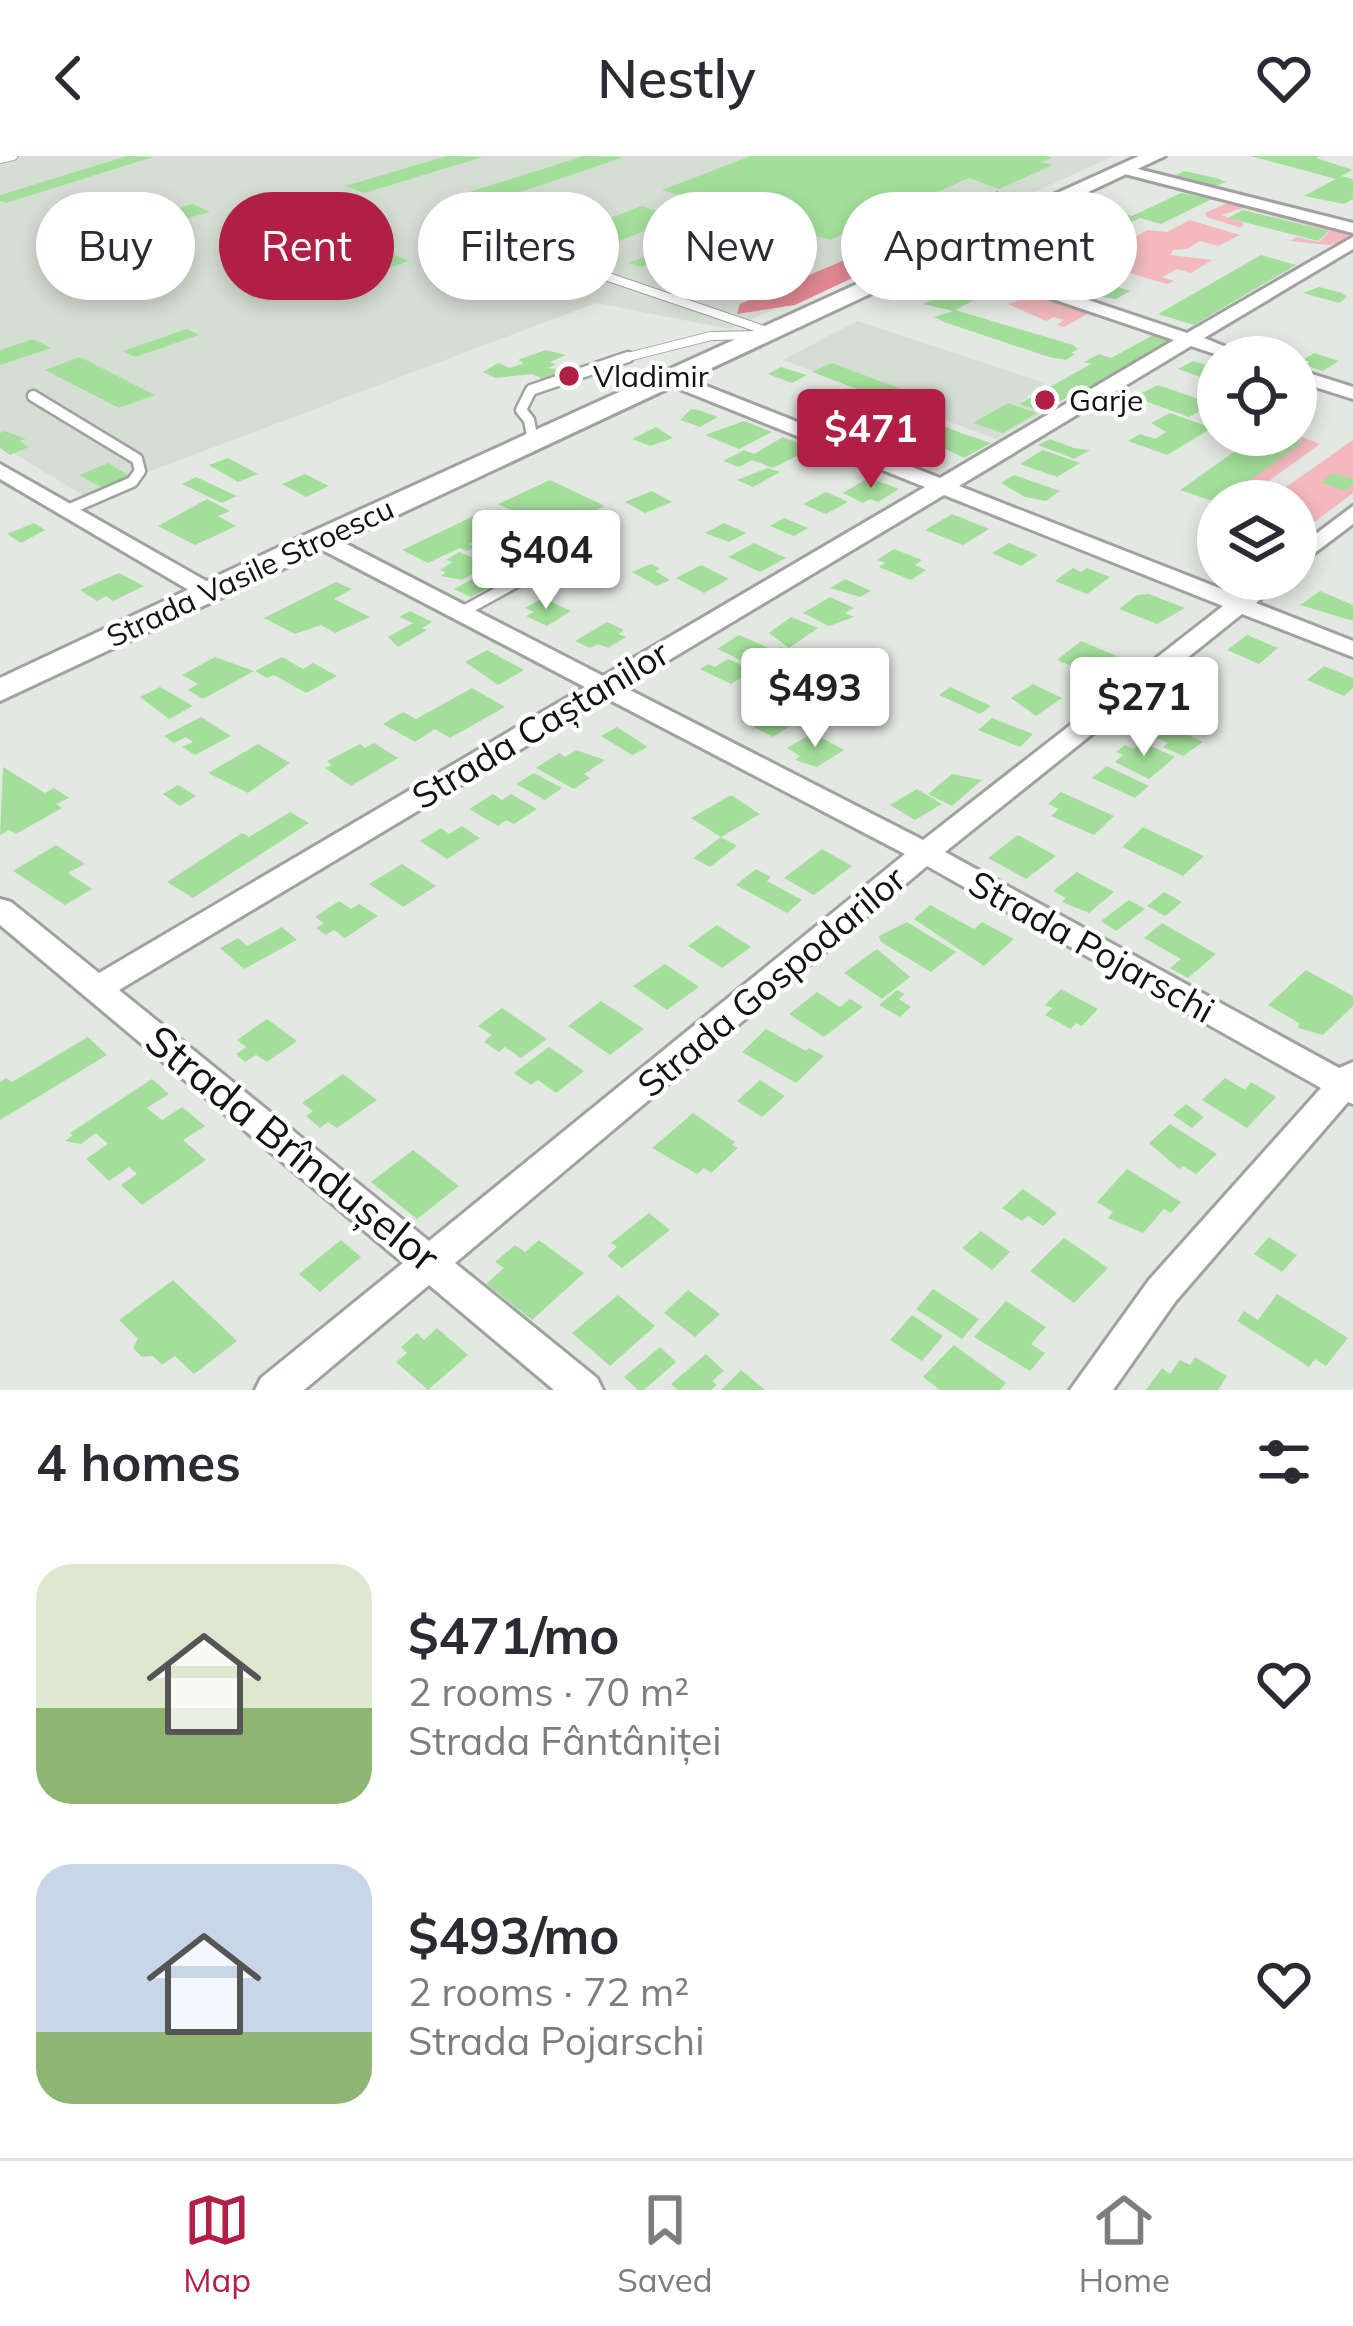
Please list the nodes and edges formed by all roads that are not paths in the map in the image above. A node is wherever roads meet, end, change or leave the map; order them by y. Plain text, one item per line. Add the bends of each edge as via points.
1 (13, 156) edge
2 (1155, 156) edge
3 (0, 159) edge
4 (1126, 170) junction
5 (1076, 192) edge
6 (1353, 228) edge
7 (1353, 242) edge
8 (619, 282) edge
9 (841, 298) edge
10 (1071, 300) edge
11 (765, 333) junction
12 (1193, 341) junction
13 (1197, 342) edge
14 (669, 378) junction
15 (1317, 382) edge
16 (1353, 393) edge
17 (33, 395) dead end
18 (533, 440) junction
19 (0, 470) edge
20 (940, 485) junction
21 (65, 511) junction
22 (1353, 512) edge
23 (319, 539) junction
24 (1317, 542) edge
25 (578, 548) dead end
26 (208, 591) junction
27 (1247, 600) edge
28 (1241, 605) junction
29 (462, 611) junction
30 (1353, 650) edge
31 (605, 684) junction
32 (0, 691) edge
33 (925, 853) junction
34 (0, 909) edge
35 (98, 988) junction
36 (1350, 1084) edge
37 (432, 1262) junction
38 (274, 1390) edge
39 (583, 1390) edge
40 (1090, 1390) edge

1 - 3 lane
2 - 4 main road, Strada Vasile Stroescu
4 - 5 main road, Strada Vasile Stroescu
4 - 6 street
7 - 12 street, Strada Caștanilor
8 - 11 lane
9 - 11 main road, Strada Vasile Stroescu
10 - 12 street
11 - 14 main road, Strada Vasile Stroescu
11 - 18 lane via 711,336 531,390 520,410
12 - 13 street
12 - 20 street, Strada Caștanilor
14 - 18 main road, Strada Vasile Stroescu
14 - 20 street
15 - 16 street
17 - 21 lane via 137,459 132,482
18 - 23 main road, Strada Vasile Stroescu
19 - 21 street
20 - 28 street
20 - 31 street, Strada Caștanilor
21 - 26 street
22 - 24 street
23 - 26 main road, Strada Vasile Stroescu
23 - 29 street, Strada Pojarschi
25 - 29 lane
26 - 32 main road, Strada Vasile Stroescu
27 - 28 street, Strada Gospodarilor
28 - 30 street
28 - 33 street, Strada Gospodarilor
29 - 31 street, Strada Pojarschi
31 - 33 street, Strada Pojarschi
31 - 35 street, Strada Caștanilor
33 - 36 street, Strada Pojarschi
33 - 37 street, Strada Gospodarilor
34 - 35 street, Strada Brîndușelor
35 - 37 street, Strada Brîndușelor
36 - 40 street via 1176,1274
37 - 38 street, Strada Gospodarilor
37 - 39 street, Strada Brîndușelor

